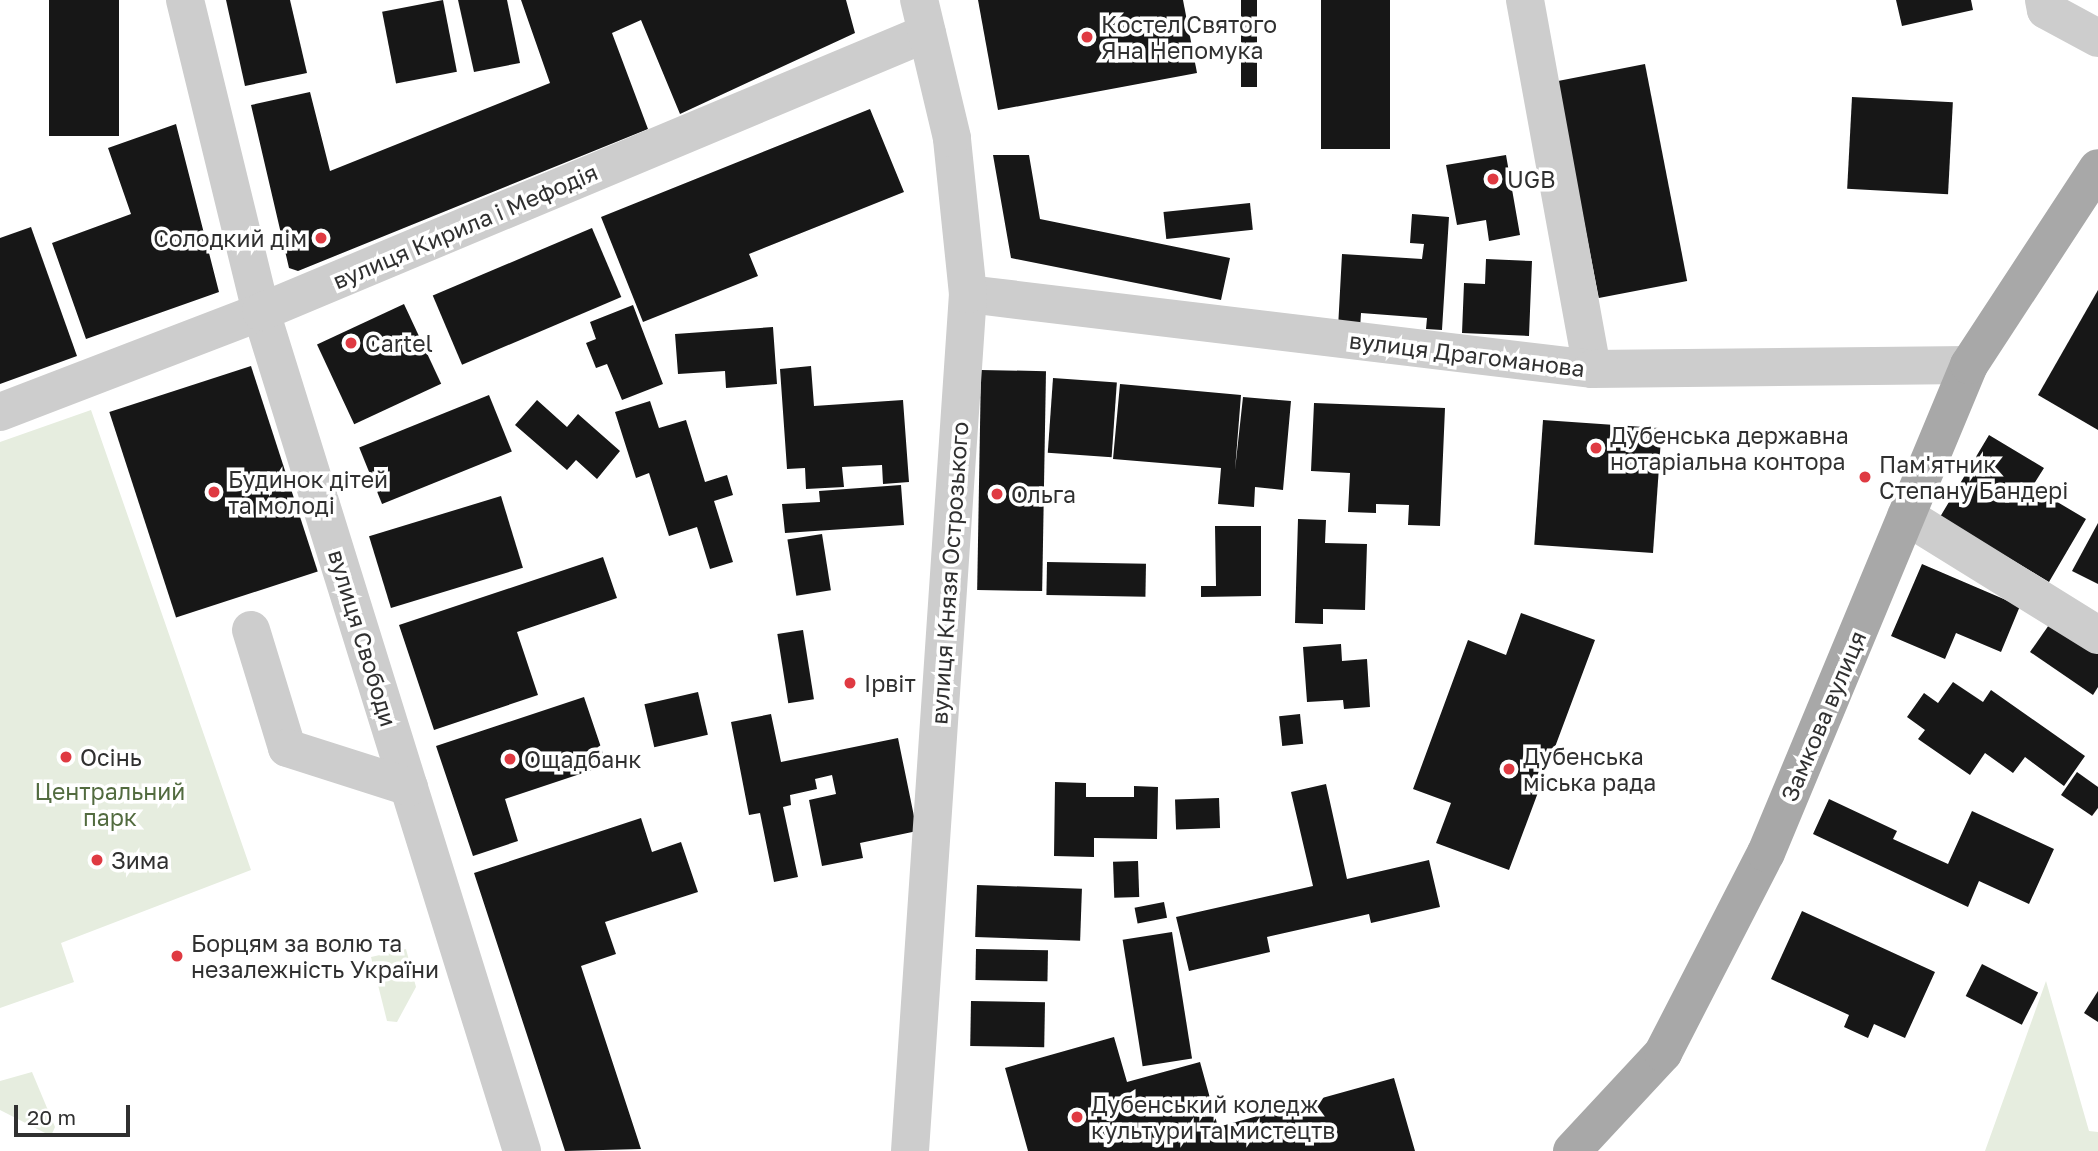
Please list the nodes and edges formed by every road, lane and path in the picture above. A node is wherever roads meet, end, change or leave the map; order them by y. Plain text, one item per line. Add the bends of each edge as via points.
1 (185, 0) edge
2 (1525, 0) edge
3 (2044, 0) edge
4 (923, 16) edge
5 (2098, 38) edge
6 (2098, 168) edge
7 (968, 294) junction
8 (261, 312) junction
9 (1969, 365) junction
10 (1592, 369) junction
11 (0, 412) edge
12 (1906, 516) junction
13 (251, 630) dead end
14 (2098, 635) edge
15 (409, 787) junction
16 (522, 1151) edge
17 (910, 1151) edge
18 (1572, 1151) edge

1 - 8 street, вулиця Свободи
2 - 10 street
3 - 5 street via 2046,10
4 - 7 street, вулиця Князя Острозького via 952,138
4 - 8 street, вулиця Кирила і Мефодія
6 - 9 main road, Замкова вулиця
7 - 10 street, вулиця Драгоманова
7 - 17 street, вулиця Князя Острозького
8 - 11 street, вулиця Кирила і Мефодія
8 - 15 street, вулиця Свободи
9 - 10 street, вулиця Драгоманова
9 - 12 main road, Замкова вулиця
12 - 14 street
12 - 18 main road, Замкова вулиця via 1766,853 1664,1053
13 - 15 street via 287,748
15 - 16 street, вулиця Свободи

